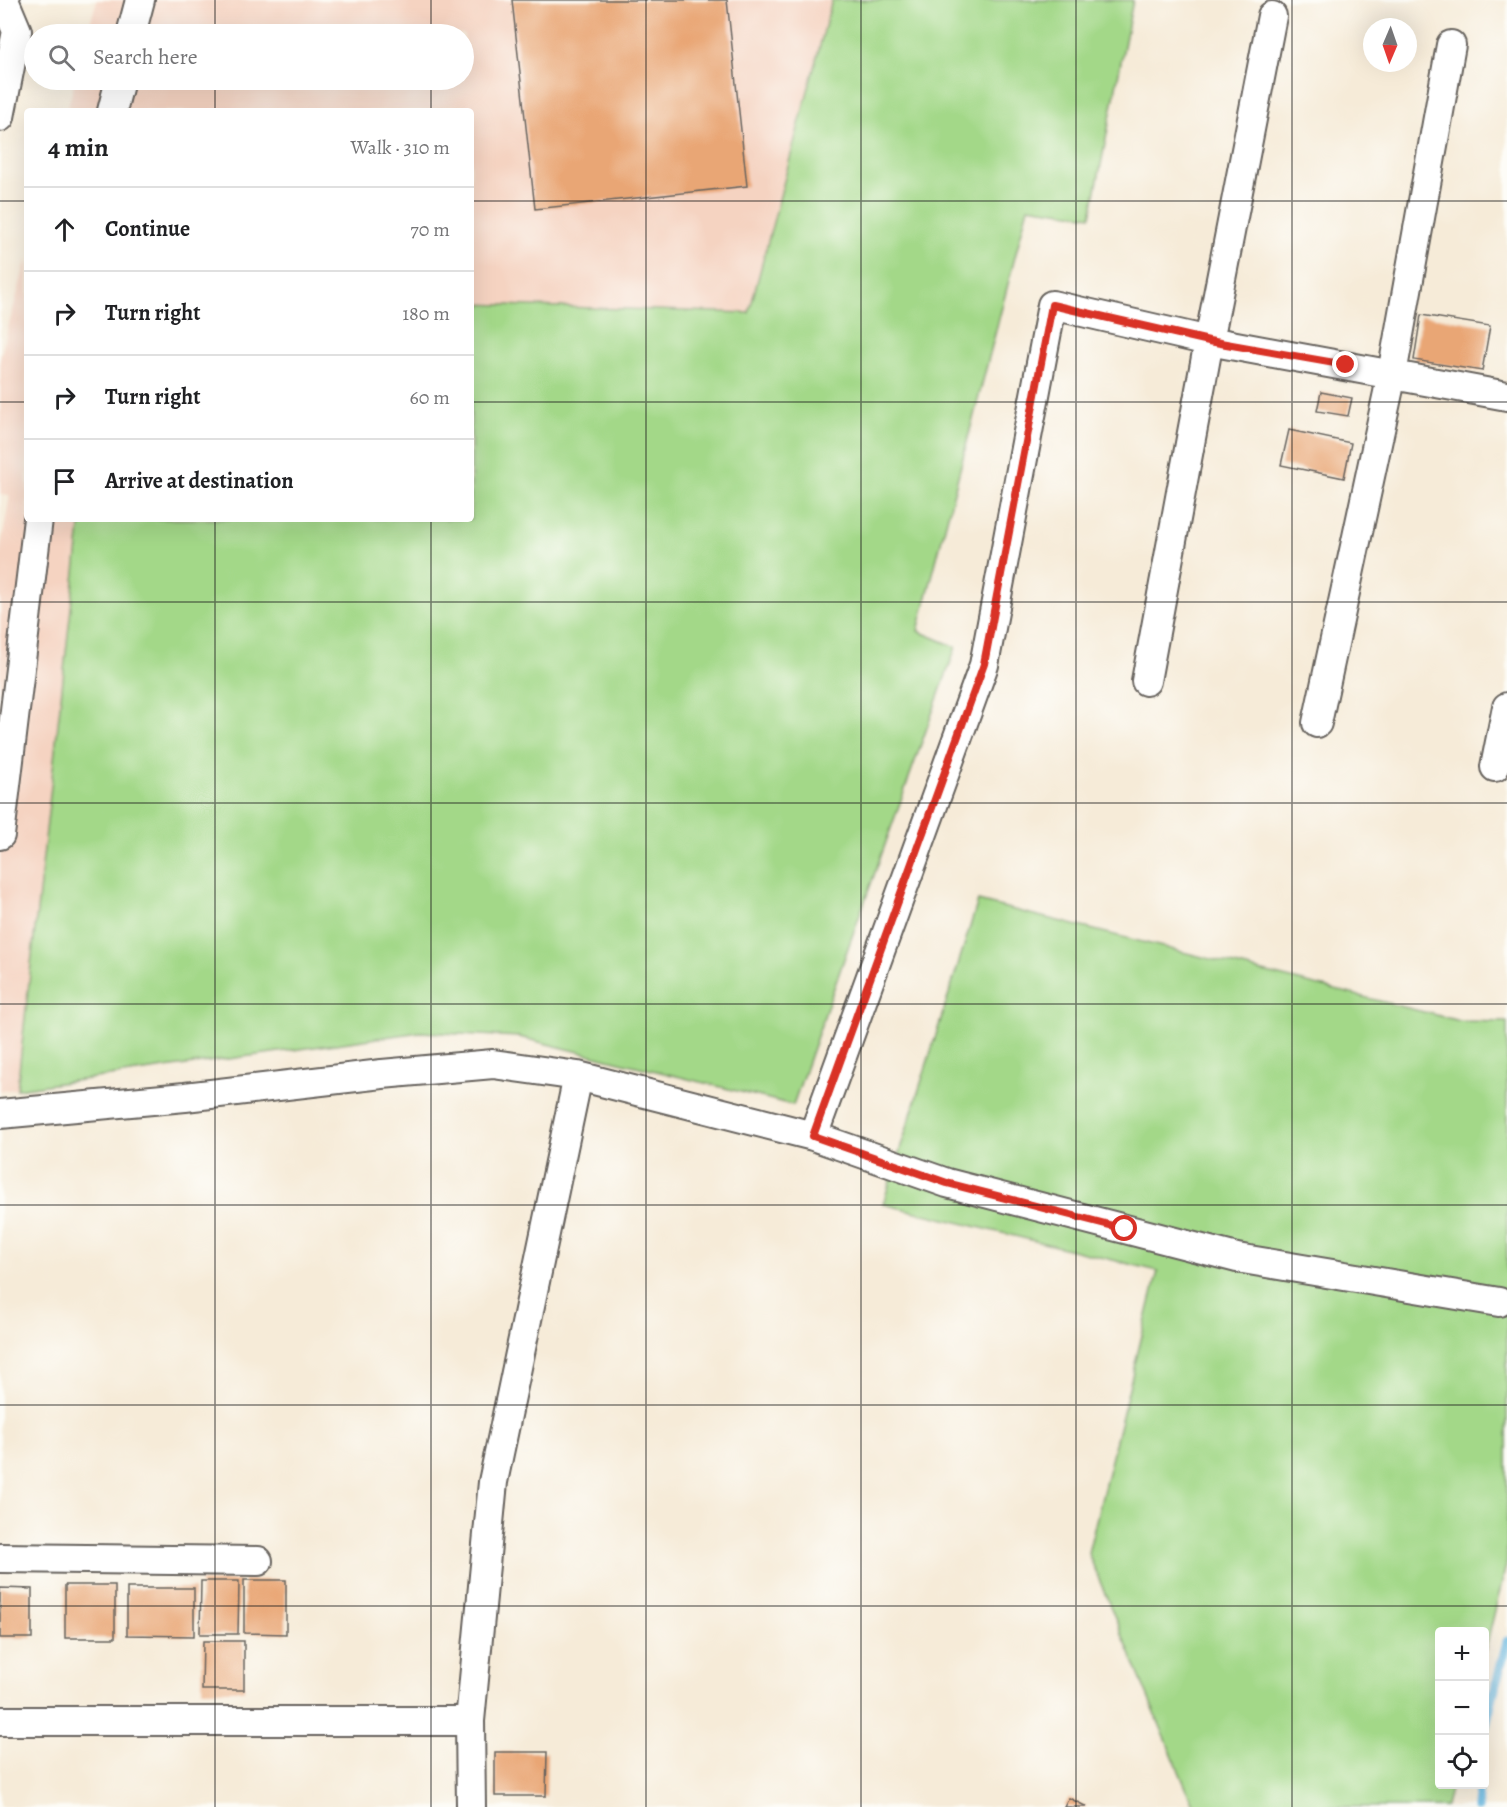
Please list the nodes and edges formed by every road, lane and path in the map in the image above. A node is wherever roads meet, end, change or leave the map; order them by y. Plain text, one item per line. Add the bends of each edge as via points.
1 (4, 0) edge
2 (140, 0) edge
3 (1272, 16) dead end
4 (134, 24) edge
5 (1451, 45) dead end
6 (117, 90) edge
7 (113, 108) edge
8 (0, 117) edge
9 (1209, 341) junction
10 (1392, 374) junction
11 (1507, 396) edge
12 (38, 522) edge
13 (1146, 681) dead end
14 (1507, 707) edge
15 (1317, 723) dead end
16 (1495, 767) dead end
17 (0, 835) edge
18 (578, 1076) junction
19 (0, 1114) edge
20 (813, 1136) junction
21 (1499, 1302) dead end
22 (0, 1558) edge
23 (258, 1562) dead end
24 (0, 1720) edge
25 (470, 1721) junction
26 (471, 1807) edge

1 - 8 street via 16,31
2 - 4 street
3 - 9 street
5 - 10 street
6 - 7 street
9 - 10 street
9 - 13 street
9 - 20 street via 1052,305 984,664
10 - 11 street
10 - 15 street
12 - 17 street
14 - 16 street
18 - 19 street via 493,1064
18 - 20 street
18 - 25 street via 493,1482
20 - 21 street via 947,1183 1237,1258
22 - 23 street
24 - 25 street
25 - 26 street

